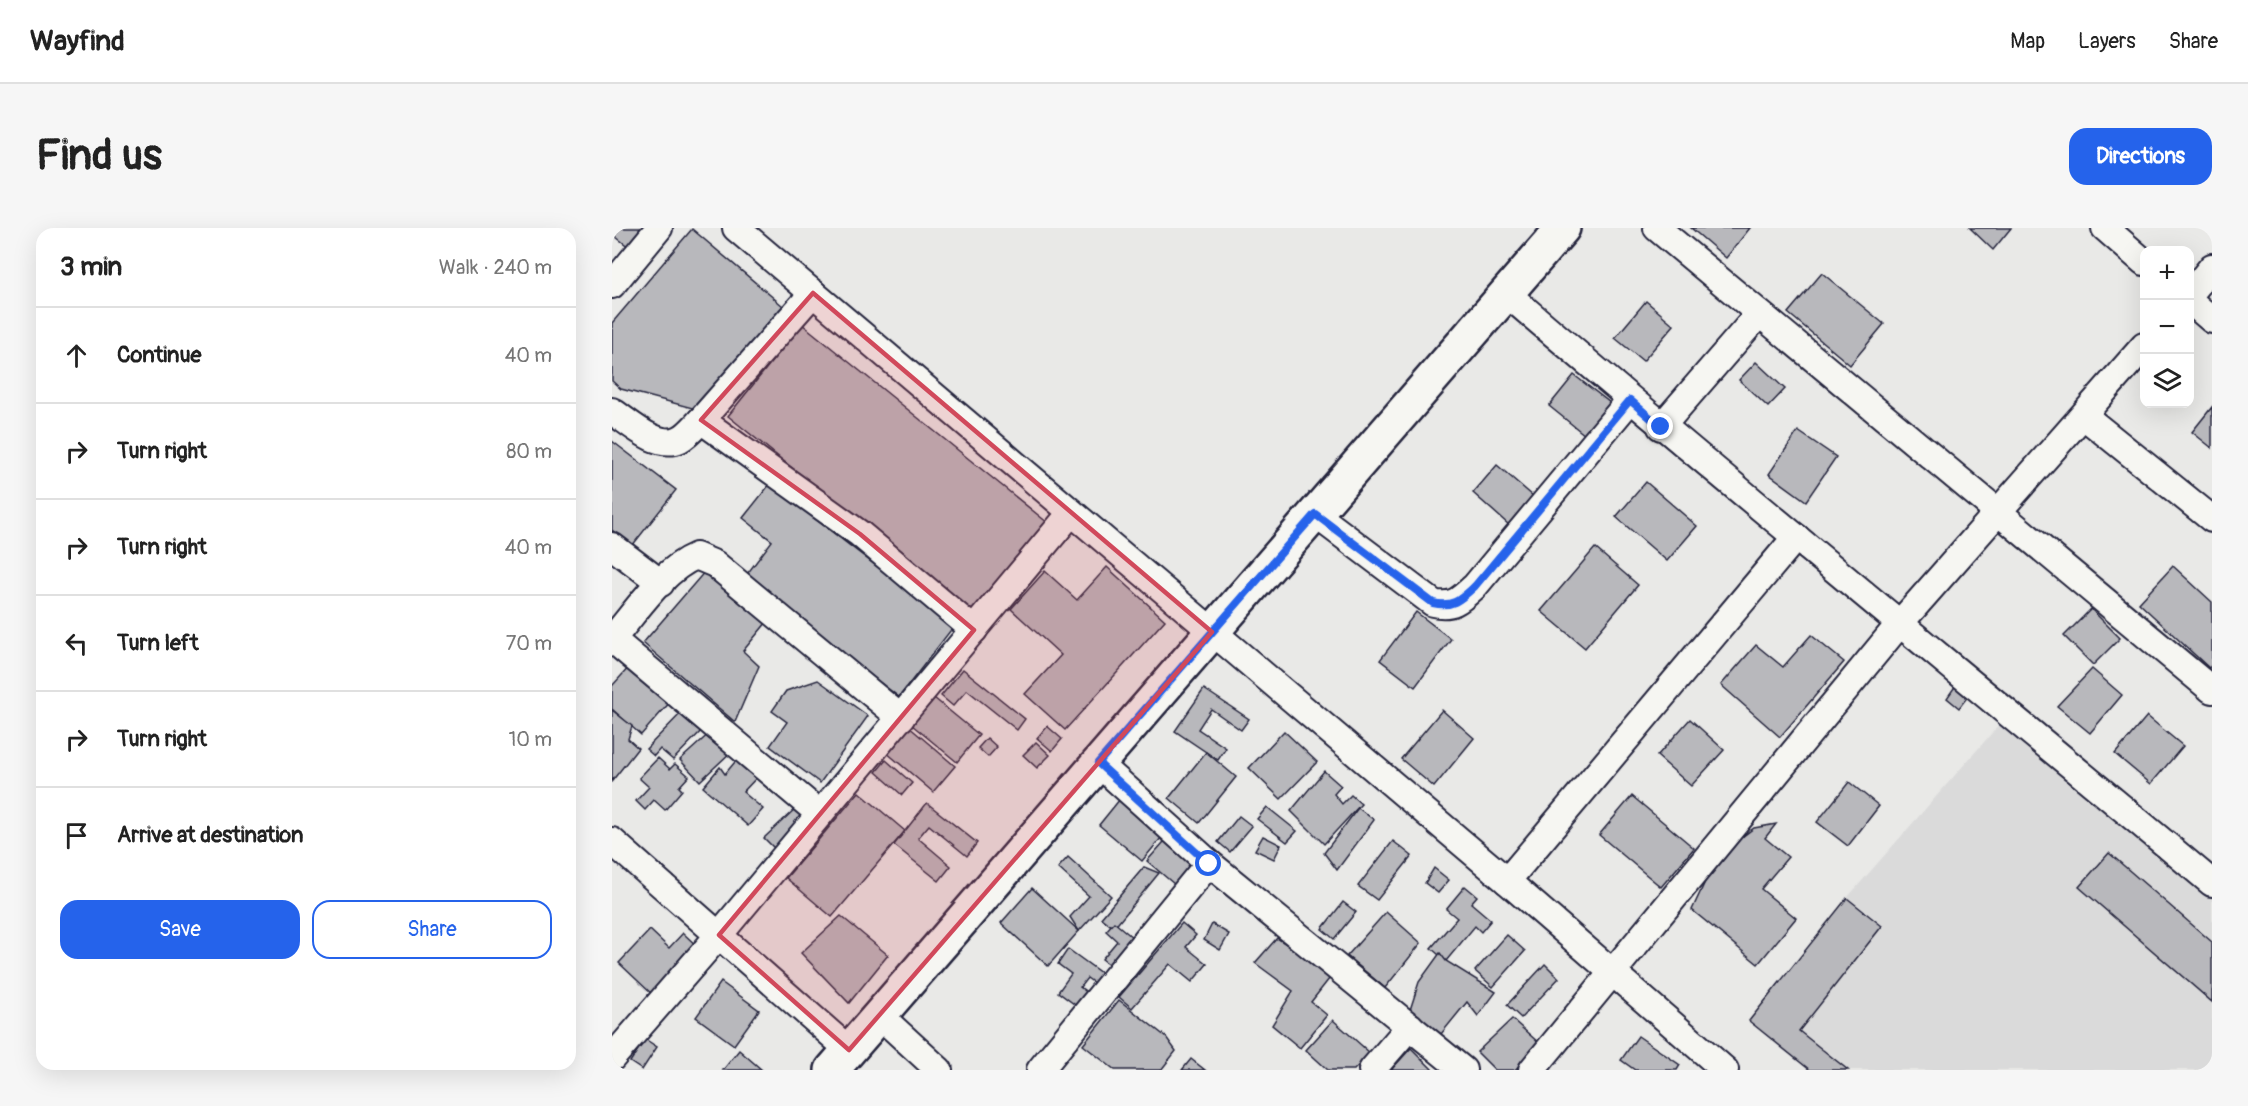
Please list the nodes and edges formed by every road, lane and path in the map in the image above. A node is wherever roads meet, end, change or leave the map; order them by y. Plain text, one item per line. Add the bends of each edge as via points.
1 (660, 228) edge
2 (736, 228) edge
3 (1563, 228) edge
4 (1657, 228) edge
5 (2105, 228) edge
6 (2140, 258) edge
7 (2212, 267) edge
8 (612, 285) edge
9 (2194, 289) edge
10 (813, 293) junction
11 (1506, 293) junction
12 (2194, 304) edge
13 (1759, 314) junction
14 (2212, 320) edge
15 (2140, 352) edge
16 (1630, 400) junction
17 (612, 411) edge
18 (2084, 416) junction
19 (701, 420) junction
20 (1661, 427) junction
21 (1071, 513) junction
22 (2000, 513) junction
23 (1315, 514) junction
24 (2212, 519) edge
25 (1796, 537) junction
26 (612, 546) edge
27 (661, 583) junction
28 (1901, 622) junction
29 (974, 630) junction
30 (1212, 632) junction
31 (612, 639) edge
32 (2212, 690) edge
33 (901, 717) junction
34 (1098, 763) junction
35 (820, 814) junction
36 (612, 841) edge
37 (1209, 864) junction
38 (1507, 881) junction
39 (2212, 883) edge
40 (719, 935) junction
41 (1613, 975) junction
42 (879, 1015) junction
43 (1410, 1026) junction
44 (615, 1048) edge
45 (840, 1060) edge
46 (939, 1070) edge
47 (1041, 1070) edge
48 (1371, 1070) edge
49 (1463, 1070) edge
50 (1532, 1070) edge
51 (1725, 1070) edge

1 - 8 street
2 - 10 street
3 - 11 street
4 - 13 street
5 - 6 street
7 - 9 street
10 - 19 street
10 - 21 street
11 - 16 street
11 - 23 street
12 - 14 street
13 - 20 street
13 - 22 street
15 - 18 street
16 - 20 street
16 - 23 street via 1458,602 1446,606 1433,603
17 - 19 street via 656,440 669,443 682,439
18 - 22 street
18 - 24 street
19 - 29 street via 860,534
20 - 25 street
21 - 29 street
21 - 30 street
22 - 28 street
22 - 32 street
23 - 30 street
25 - 28 street
25 - 38 street
26 - 27 street
27 - 31 street
27 - 33 street via 685,560 706,558
28 - 39 street
28 - 41 street
29 - 33 street
30 - 34 street
30 - 38 street
31 - 35 street
33 - 35 street
34 - 37 street
34 - 42 street
35 - 40 street
36 - 40 street
37 - 43 street
37 - 47 street
38 - 41 street
40 - 44 street
40 - 45 street
41 - 50 street
41 - 51 street
42 - 45 street
42 - 46 street
43 - 48 street
43 - 49 street

